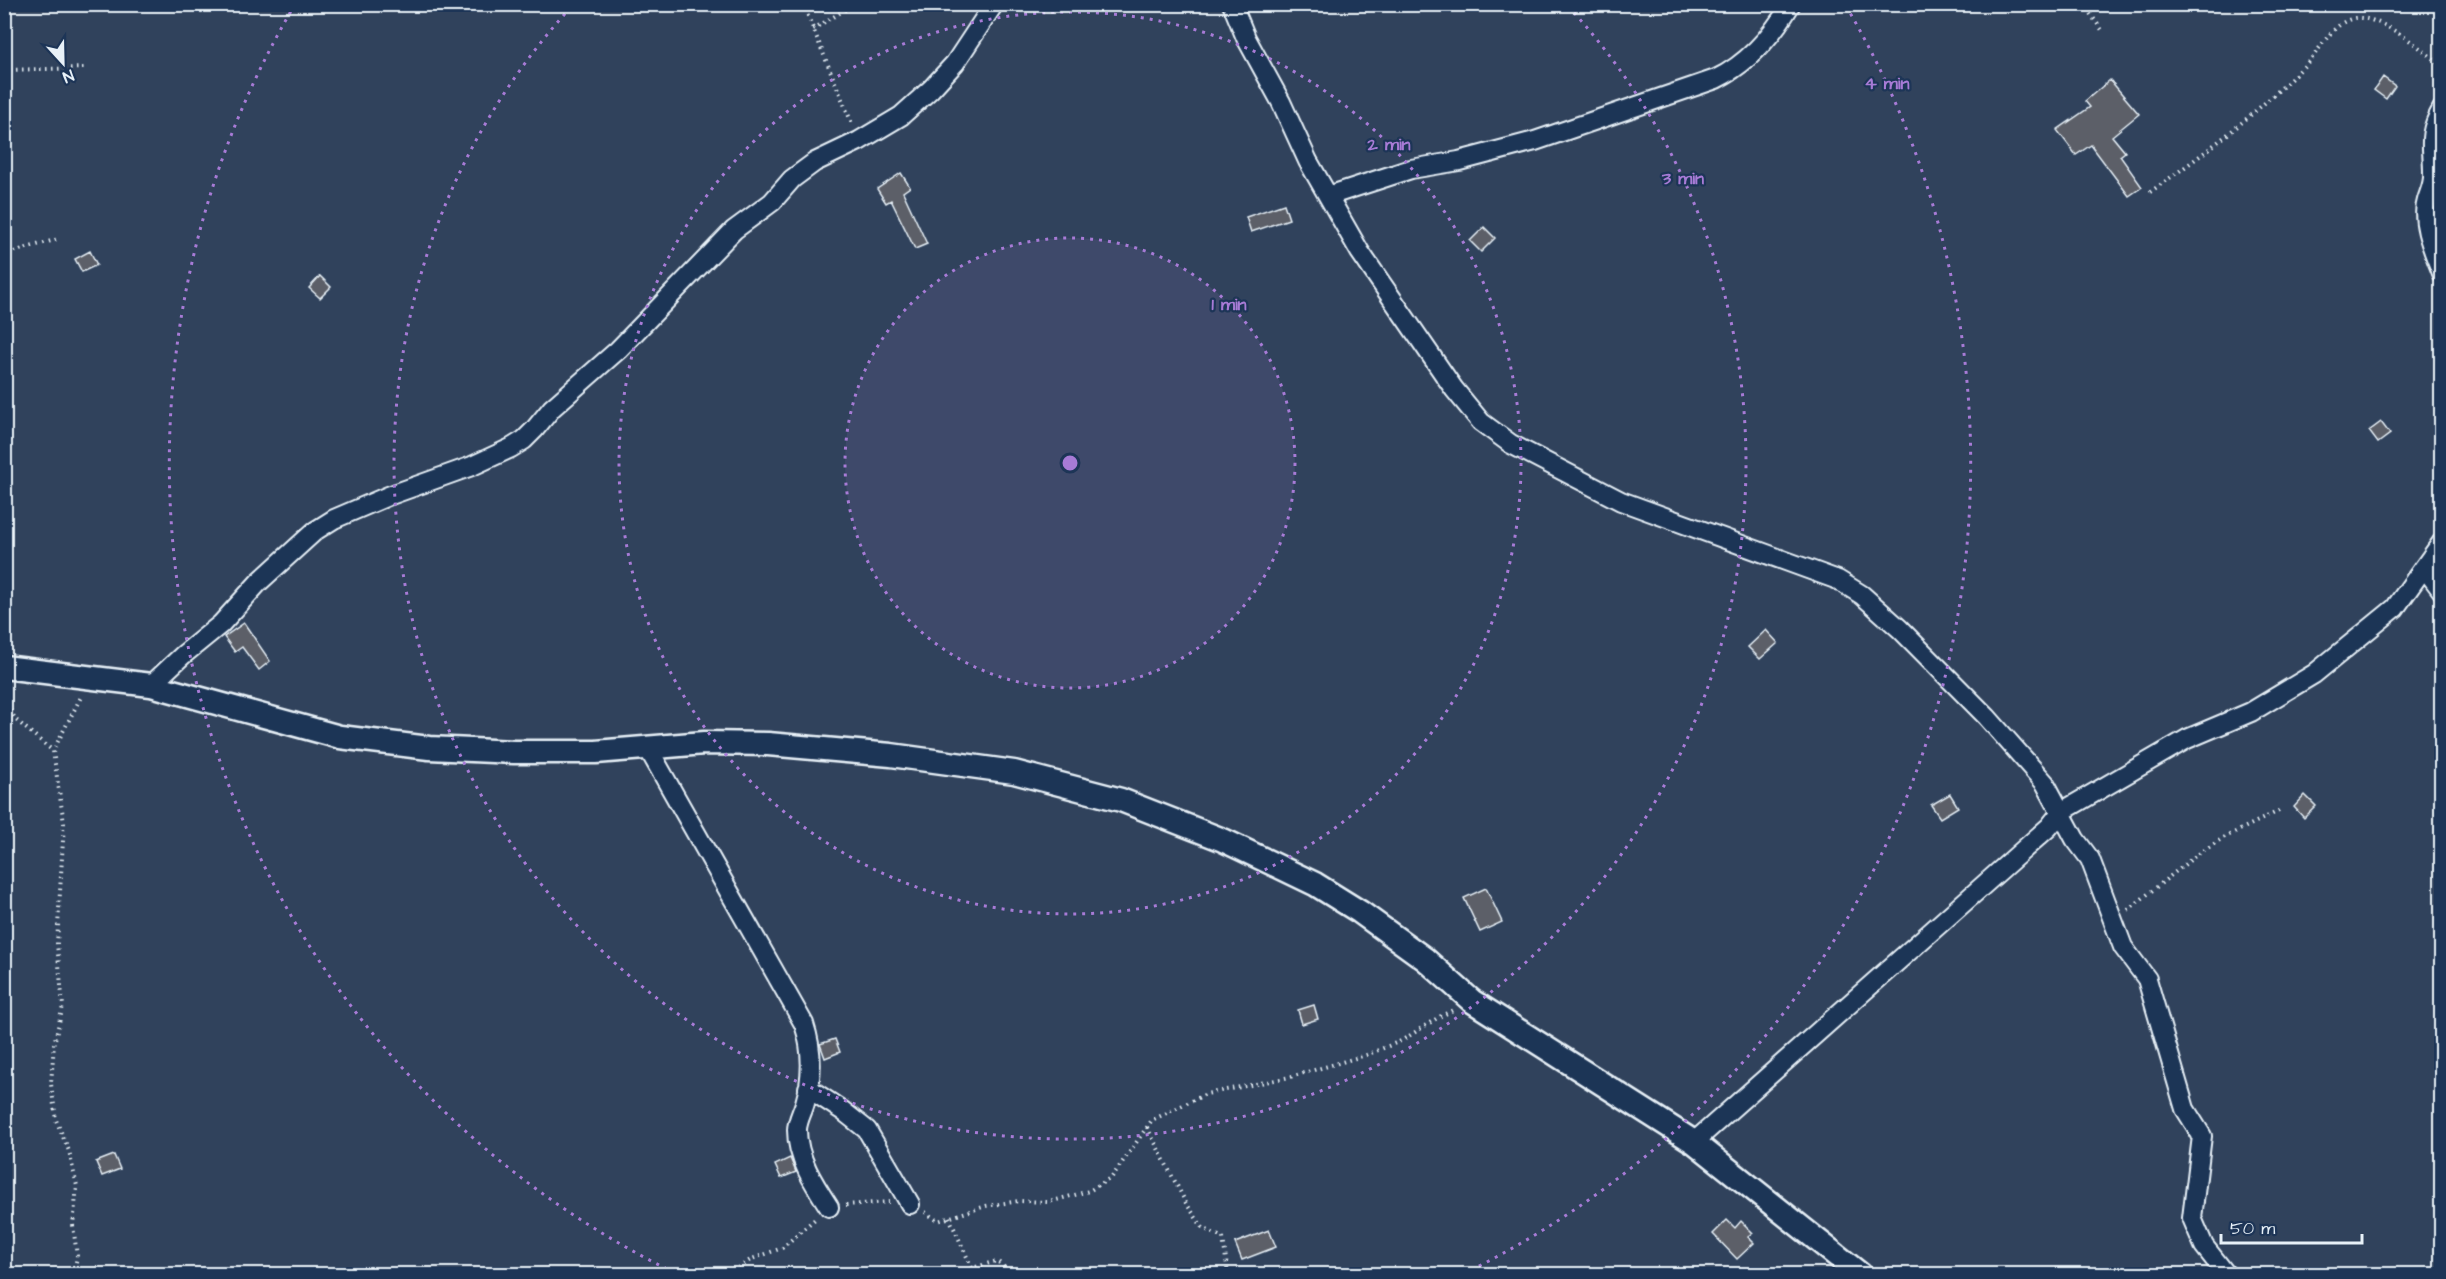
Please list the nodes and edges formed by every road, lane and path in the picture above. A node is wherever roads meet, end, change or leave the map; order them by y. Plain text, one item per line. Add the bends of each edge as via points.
1 (803, 4) edge
2 (855, 4) edge
3 (994, 4) edge
4 (1232, 4) edge
5 (1791, 4) edge
6 (2083, 4) edge
7 (813, 29) junction
8 (2102, 30) dead end
9 (2442, 66) edge
10 (85, 68) dead end
11 (4, 70) edge
12 (2442, 109) edge
13 (859, 141) junction
14 (2150, 192) dead end
15 (1328, 196) junction
16 (58, 239) dead end
17 (4, 258) edge
18 (2442, 273) edge
19 (2442, 542) edge
20 (2424, 567) junction
21 (2442, 591) edge
22 (4, 668) edge
23 (91, 679) junction
24 (152, 685) junction
25 (4, 700) edge
26 (649, 750) junction
27 (54, 751) junction
28 (2283, 809) dead end
29 (2061, 812) junction
30 (2114, 923) junction
31 (1472, 1001) junction
32 (808, 1088) junction
33 (1147, 1127) junction
34 (1694, 1142) junction
35 (910, 1204) junction
36 (828, 1207) junction
37 (949, 1217) junction
38 (74, 1275) edge
39 (728, 1275) edge
40 (1012, 1275) edge
41 (1228, 1275) edge
42 (1860, 1275) edge
43 (2226, 1275) edge

1 - 7 path
2 - 7 path
3 - 13 street via 955,63 931,89 901,116
4 - 15 street
5 - 15 street via 1751,56 1716,79 1535,141 1411,169
6 - 8 path
7 - 13 path
9 - 14 path via 2409,40 2374,21 2347,20 2272,97
10 - 11 path
12 - 18 street via 2430,139 2433,178 2426,201 2428,234
13 - 24 street via 815,162 734,230 524,440 472,466 334,519 315,531 259,582 221,624
15 - 29 street via 1403,316 1481,422 1511,444 1621,501 1838,580 1862,595 1987,717 2045,783
16 - 17 path
19 - 20 street
20 - 21 street
20 - 29 street via 2395,608 2314,674 2251,712 2187,739
22 - 23 street
23 - 24 street
23 - 27 path
24 - 26 street via 339,737 429,748 514,752
25 - 27 path via 16,720
26 - 31 street via 704,743 768,744 891,755 1014,772 1121,800 1222,840 1315,884 1425,959
26 - 32 street via 804,1024 812,1069
27 - 38 path via 64,823 57,944 63,1006 54,1044 51,1084 56,1120 69,1151 76,1186
28 - 30 path via 2194,857
29 - 30 street via 2090,860
29 - 34 street via 2049,827
30 - 43 street via 2123,947 2147,980 2185,1109 2202,1137 2192,1218 2204,1246
31 - 33 path via 1401,1041 1366,1055 1290,1077 1206,1094 1152,1120
31 - 34 street
32 - 35 street via 867,1130
32 - 36 street via 796,1128 800,1152
33 - 37 path via 1112,1177 1089,1191 1049,1202 986,1206
33 - 41 path via 1203,1228 1223,1238
34 - 42 street
35 - 36 path
35 - 37 path via 938,1221
36 - 39 path via 782,1248 752,1259
37 - 40 path via 972,1268 998,1262

